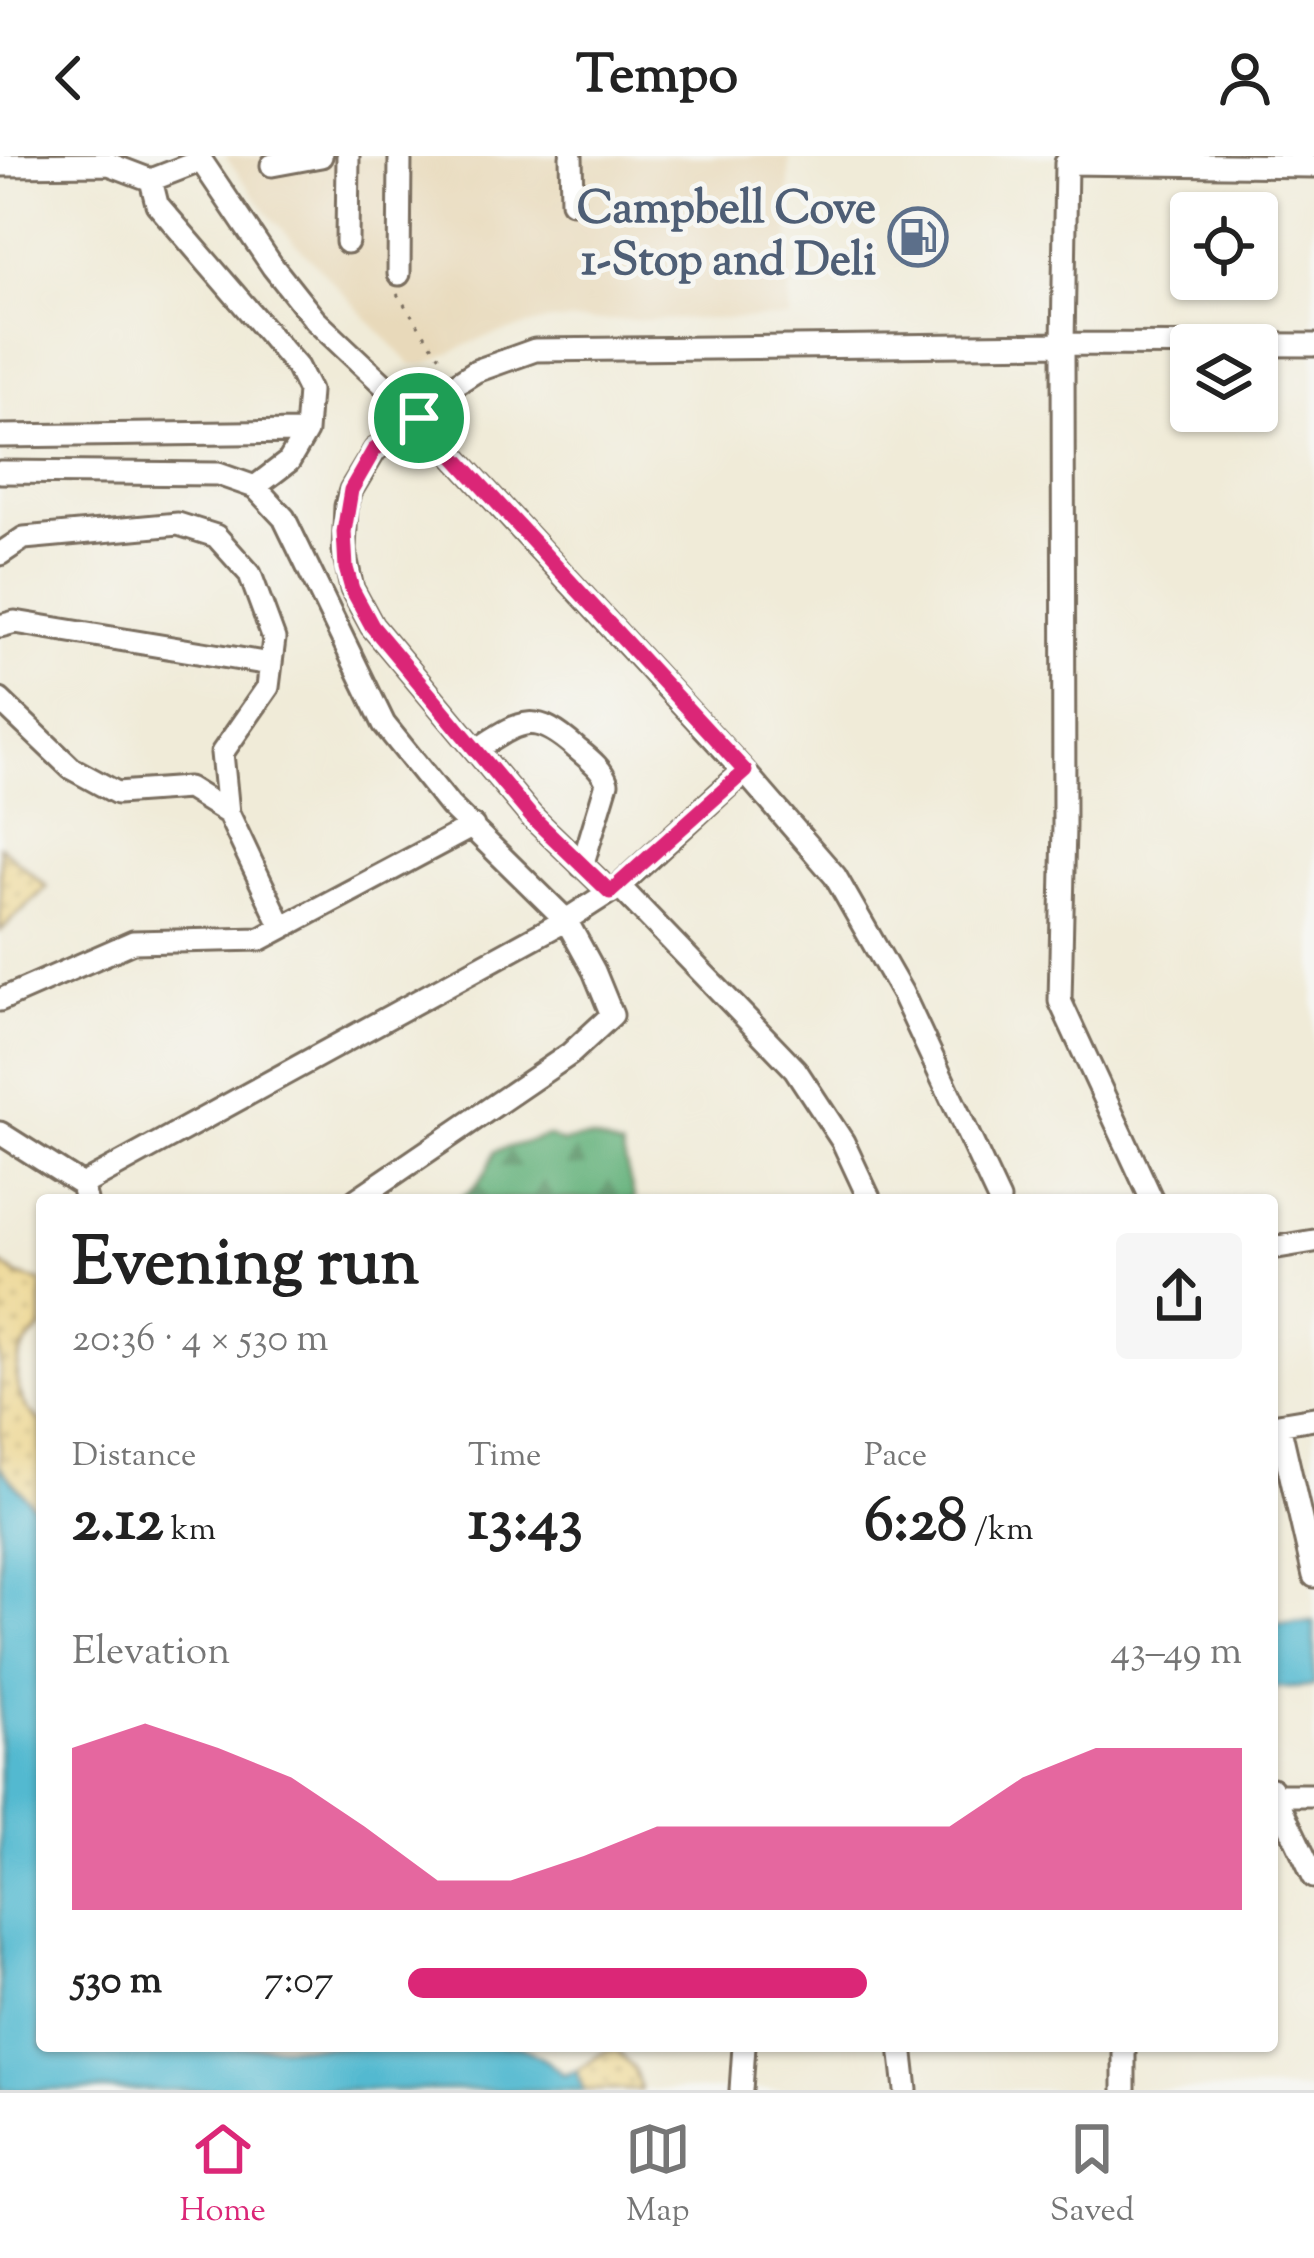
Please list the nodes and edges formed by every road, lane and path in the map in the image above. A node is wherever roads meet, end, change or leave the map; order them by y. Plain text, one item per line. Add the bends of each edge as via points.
1 (321, 156) edge
2 (348, 156) edge
3 (400, 156) edge
4 (571, 156) edge
5 (199, 158) edge
6 (272, 164) dead end
7 (0, 165) edge
8 (1314, 166) edge
9 (151, 180) junction
10 (572, 202) dead end
11 (347, 242) dead end
12 (399, 280) joint
13 (1063, 344) junction
14 (1314, 345) edge
15 (443, 361) dead end
16 (419, 418) junction
17 (305, 432) junction
18 (136, 435) junction
19 (0, 436) edge
20 (0, 472) edge
21 (135, 472) junction
22 (255, 487) junction
23 (0, 554) edge
24 (0, 626) edge
25 (271, 664) junction
26 (0, 700) edge
27 (476, 750) junction
28 (745, 771) junction
29 (228, 813) junction
30 (472, 826) junction
31 (582, 866) junction
32 (614, 889) junction
33 (566, 920) junction
34 (282, 927) junction
35 (0, 1000) edge
36 (0, 1133) edge
37 (84, 1192) edge
38 (365, 1194) edge
39 (867, 1194) edge
40 (996, 1194) edge
41 (1149, 1194) edge
42 (1314, 1241) edge
43 (1278, 1247) edge
44 (1314, 1418) edge
45 (1278, 1424) edge
46 (1278, 1437) edge
47 (1314, 1576) edge
48 (1278, 1793) edge
49 (1314, 1796) edge
50 (1278, 1803) edge
51 (1314, 1877) edge
52 (743, 2052) edge
53 (902, 2052) edge
54 (1124, 2052) edge
55 (740, 2090) edge
56 (906, 2090) edge
57 (1124, 2090) edge

1 - 6 street
2 - 11 street
3 - 12 street
4 - 10 street
5 - 9 street
5 - 16 street via 315,320
7 - 9 street via 109,164
8 - 13 street via 1066,164
9 - 17 street via 157,204 297,367 309,391
12 - 15 path via 397,297
13 - 14 street
13 - 16 street via 535,350 476,371
13 - 41 street via 1060,1001
16 - 27 street via 374,450 351,490 346,568 372,626
16 - 28 street
17 - 18 street
17 - 22 street via 289,461
18 - 19 street
18 - 21 street
20 - 21 street
21 - 22 street via 218,474
22 - 30 street via 284,518 384,724
23 - 25 street via 24,538 178,524 216,536 250,574 274,639
24 - 25 street via 15,622
25 - 29 street via 268,687 223,753
26 - 29 street via 71,768 117,793 188,788
27 - 31 street
27 - 31 street via 538,722 604,772 608,783
28 - 32 street
28 - 40 street via 835,877 902,993
29 - 34 street
30 - 33 street
30 - 34 street
31 - 32 street
32 - 33 street
32 - 39 street via 795,1069
33 - 37 street
33 - 38 street via 612,1016 570,1054
34 - 35 street via 261,939 133,942
36 - 37 street
42 - 43 street
44 - 45 street
46 - 47 street
48 - 49 street
50 - 51 street
52 - 55 street
53 - 56 street
54 - 57 street

